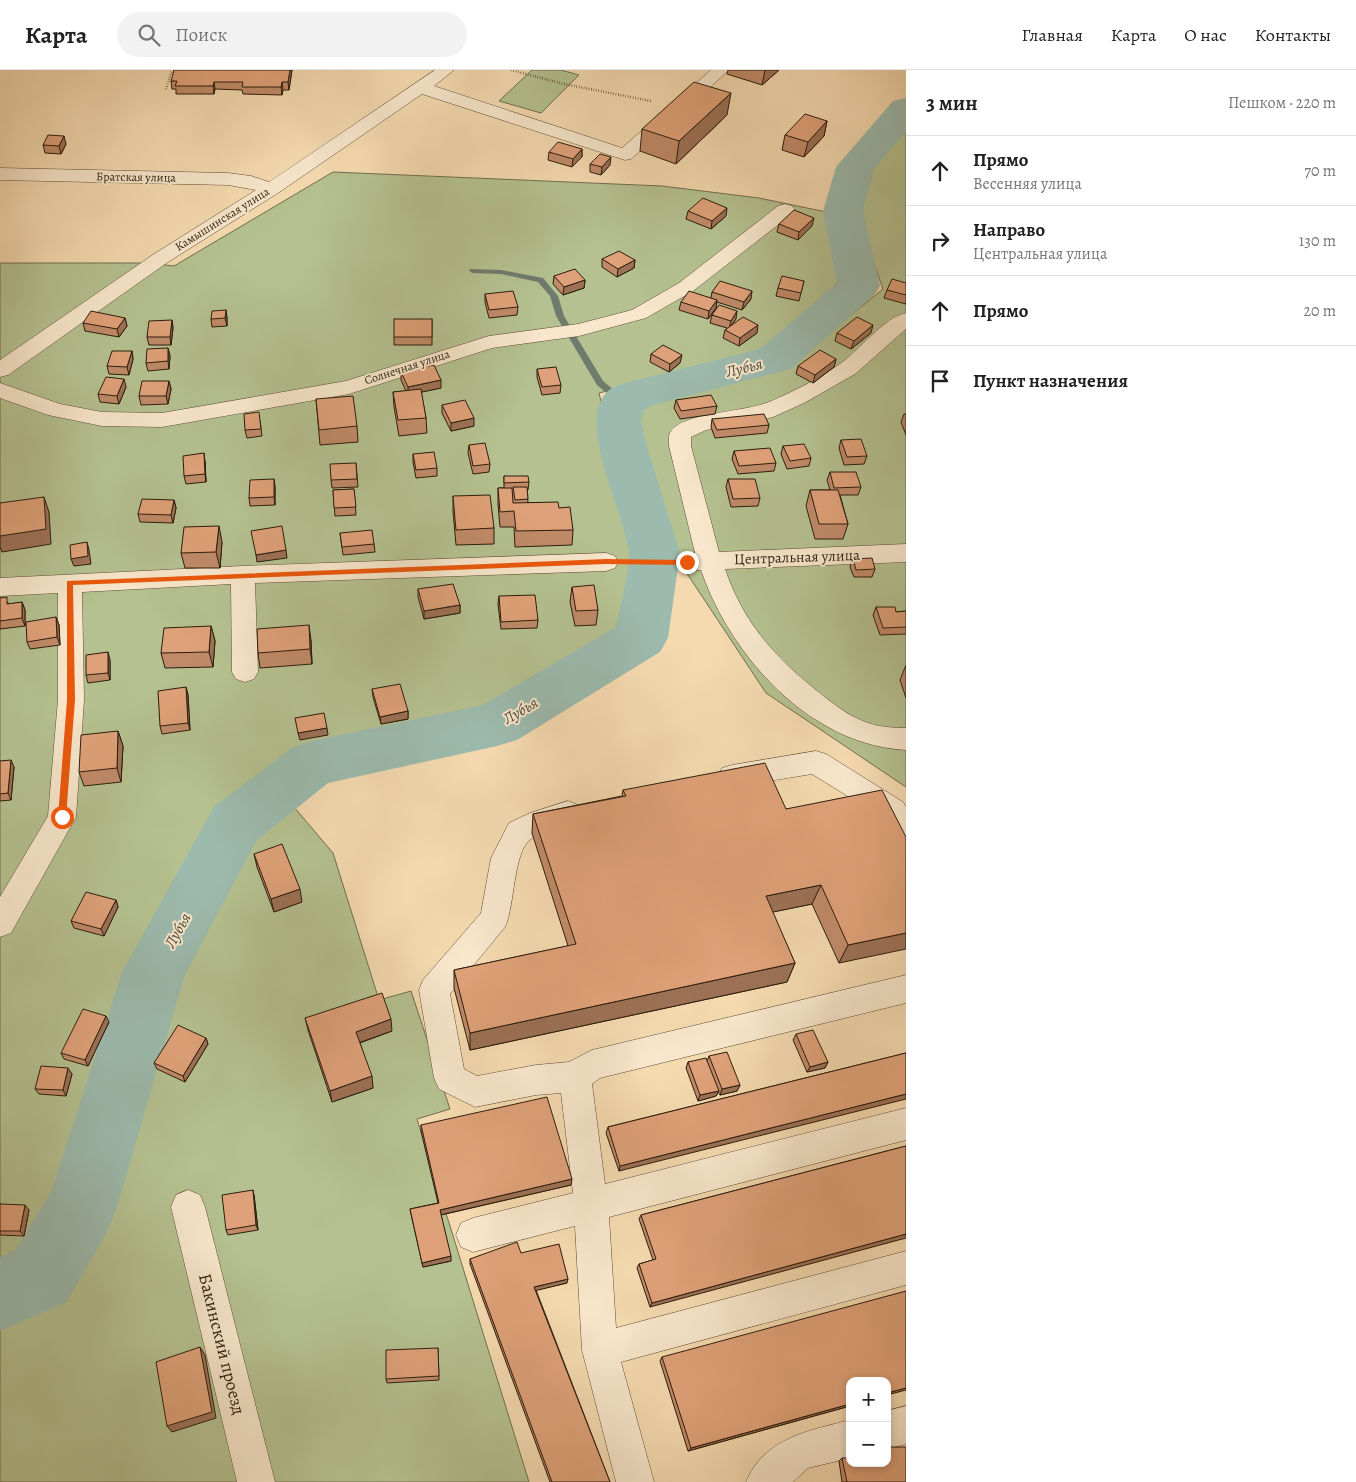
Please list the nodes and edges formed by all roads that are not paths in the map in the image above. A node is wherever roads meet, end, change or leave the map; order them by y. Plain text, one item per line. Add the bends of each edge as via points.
1 (446, 70) edge
2 (720, 70) edge
3 (422, 88) junction
4 (0, 174) edge
5 (271, 189) junction
6 (785, 210) dead end
7 (906, 319) edge
8 (0, 370) edge
9 (0, 390) edge
10 (906, 552) edge
11 (606, 562) road end
12 (698, 562) junction
13 (244, 575) junction
14 (70, 583) junction
15 (0, 587) edge
16 (245, 672) dead end
17 (905, 741) edge
18 (713, 779) edge
19 (592, 807) edge
20 (906, 834) edge
21 (0, 924) edge
22 (906, 988) edge
23 (575, 1077) junction
24 (906, 1124) edge
25 (591, 1203) junction
26 (188, 1207) dead end
27 (473, 1234) dead end
28 (906, 1268) edge
29 (600, 1350) junction
30 (906, 1425) edge
31 (891, 1429) edge
32 (846, 1440) edge
33 (256, 1482) edge
34 (634, 1482) edge
35 (765, 1482) edge

1 - 3 street, Камышинская улица
2 - 3 street via 625,155
3 - 5 street, Камышинская улица
4 - 5 street, Братская улица via 228,179
5 - 8 street, Камышинская улица via 161,258
6 - 9 street, Солнечная улица via 678,291 640,314 579,330 489,342 349,387 162,420 102,419 56,410
7 - 12 street via 847,368 803,395 763,413 690,426 680,434
10 - 12 street, Центральная улица
11 - 13 street
12 - 17 street via 750,644 782,678 828,716 863,734
13 - 14 street
13 - 16 street
14 - 15 street
14 - 21 street via 71,700 62,817
18 - 20 street via 816,762 893,810
19 - 23 street via 540,821 519,831 505,858 495,918 434,990 450,1078 475,1092 536,1080
22 - 23 street via 592,1066
23 - 25 street
24 - 25 street
25 - 27 street
25 - 29 street
26 - 33 street, Бакинский проезд
28 - 29 street
29 - 34 street
30 - 31 street
32 - 35 street via 798,1452

